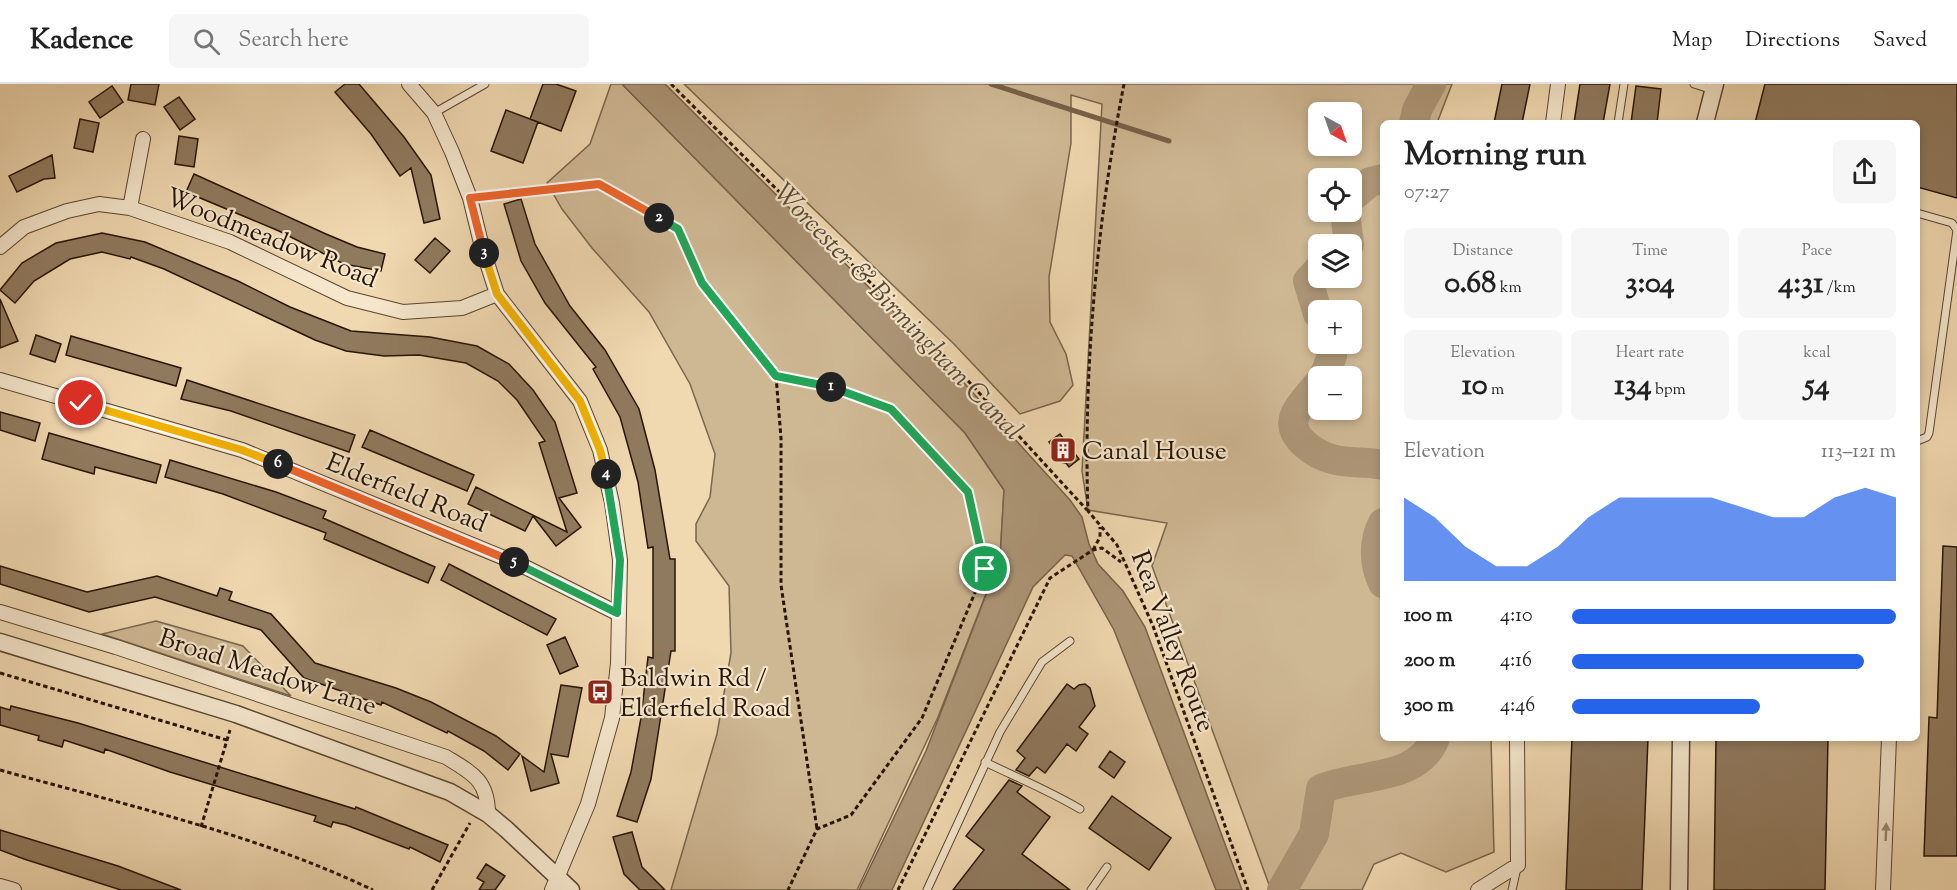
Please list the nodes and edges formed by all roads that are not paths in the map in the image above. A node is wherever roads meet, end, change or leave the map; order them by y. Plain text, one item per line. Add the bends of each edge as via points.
1 (409, 84) edge
2 (485, 84) edge
3 (1558, 84) edge
4 (1624, 84) edge
5 (1694, 84) edge
6 (1714, 87) edge
7 (434, 113) junction
8 (1553, 120) edge
9 (1618, 120) edge
10 (1706, 120) edge
11 (143, 139) dead end
12 (130, 208) junction
13 (1920, 214) edge
14 (0, 247) edge
15 (497, 294) junction
16 (0, 380) edge
17 (1920, 440) edge
18 (0, 612) edge
19 (617, 613) junction
20 (1070, 641) dead end
21 (0, 642) edge
22 (1516, 741) edge
23 (1681, 741) edge
24 (1889, 741) edge
25 (986, 762) junction
26 (1080, 809) dead end
27 (483, 811) junction
28 (1518, 865) junction
29 (1107, 867) dead end
30 (0, 886) edge
31 (561, 886) edge
32 (14, 890) edge
33 (927, 890) edge
34 (1091, 890) edge
35 (1478, 890) edge
36 (1512, 890) edge
37 (1679, 890) edge
38 (1883, 890) edge

1 - 7 street
2 - 7 lane
3 - 8 street
4 - 9 lane
5 - 6 lane
6 - 10 street
7 - 15 street via 470,198
11 - 12 street
12 - 14 street, Woodmeadow Road via 99,204 67,211 24,227
12 - 15 street, Woodmeadow Road via 230,242 347,298 403,312 462,308
13 - 17 lane via 1952,223 1957,230 1929,433
15 - 19 street via 580,401 600,450 620,560
16 - 19 street, Elderfield Road via 242,450 519,564
18 - 27 street, Broad Meadow Lane via 446,757 473,774 488,795
19 - 31 street via 618,663 612,718
20 - 25 lane via 1042,662
21 - 27 street, Broad Meadow Lane via 236,714 450,792
22 - 28 street
23 - 37 street
38 -> 24 street
25 - 26 lane
25 - 33 lane
27 - 31 street, Broad Meadow Lane
28 - 35 street
28 - 36 lane
29 - 34 lane
30 - 32 street

